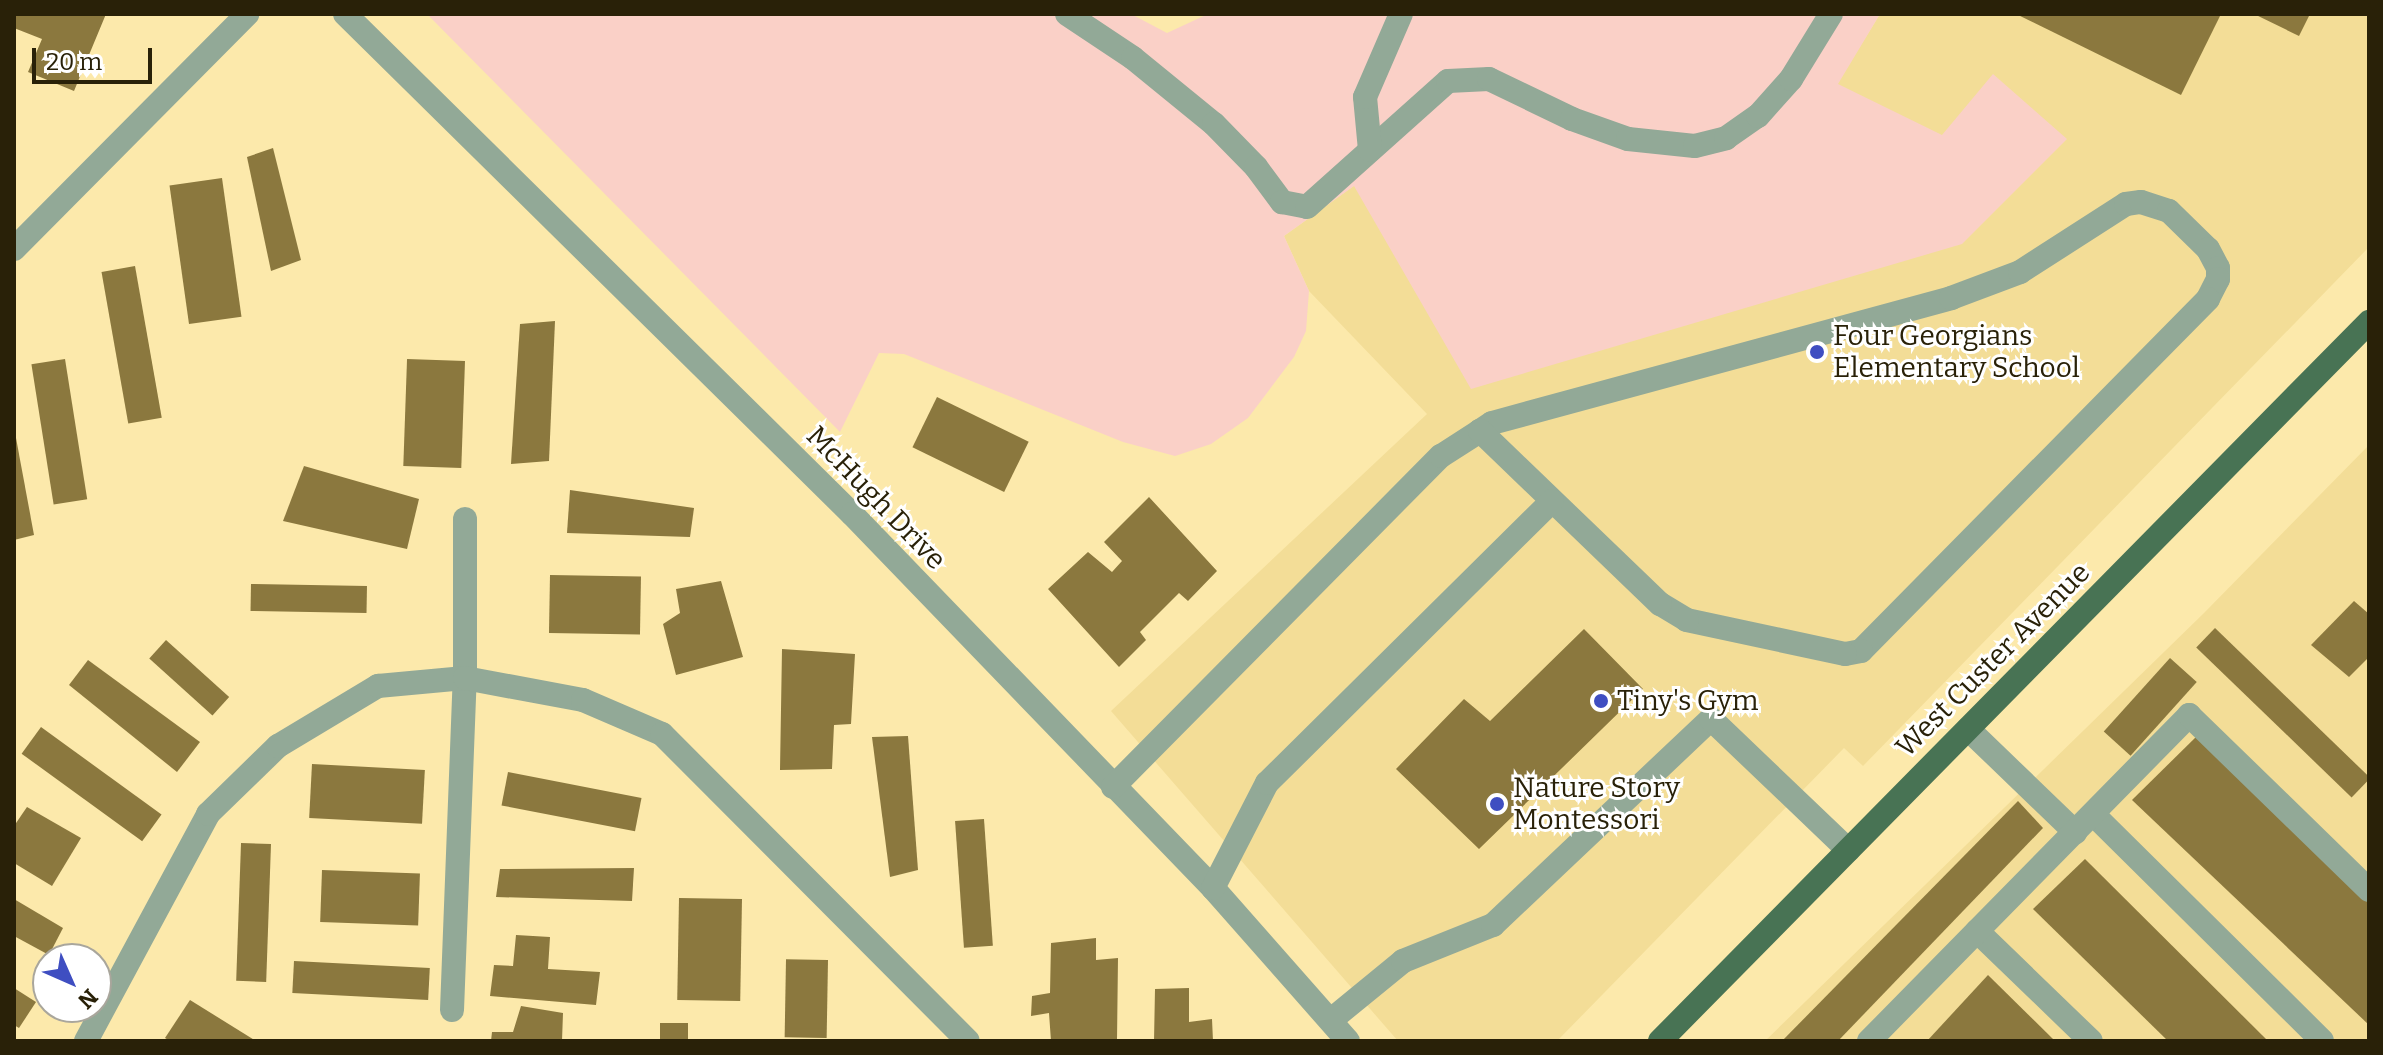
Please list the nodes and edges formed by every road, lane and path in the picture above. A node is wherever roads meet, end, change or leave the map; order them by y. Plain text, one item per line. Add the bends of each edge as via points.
1 (247, 14) edge
2 (345, 14) edge
3 (1067, 14) edge
4 (1401, 14) edge
5 (1831, 14) edge
6 (1370, 150) junction
7 (14, 249) edge
8 (2369, 322) edge
9 (1480, 431) junction
10 (1552, 501) junction
11 (465, 519) dead end
12 (465, 678) junction
13 (1968, 729) junction
14 (1113, 787) junction
15 (2093, 814) junction
16 (2075, 832) junction
17 (1848, 850) junction
18 (1213, 888) junction
19 (2369, 890) edge
20 (1977, 931) junction
21 (452, 1010) dead end
22 (1331, 1020) junction
23 (1871, 1040) edge
24 (86, 1041) edge
25 (968, 1041) edge
26 (1348, 1041) edge
27 (1660, 1041) edge
28 (2091, 1041) edge
29 (2322, 1041) edge

1 - 7 street
2 - 14 street, McHugh Drive via 852,514
3 - 6 street via 1133,58 1214,124 1282,202 1307,207
4 - 6 street via 1365,97
5 - 6 street via 1791,79 1758,116 1726,138 1695,146 1628,139 1489,79 1448,81
8 - 13 main road, West Custer Avenue
9 - 10 street
9 - 10 street via 1492,423 1951,298 2020,272 2126,204 2141,202 2169,211 2214,258 2218,279 2208,299 1861,651 1845,654 1687,620 1660,604
9 - 14 street via 1441,456
10 - 18 street via 1267,783
11 - 12 street
12 - 21 street
12 - 24 street via 378,686 278,746 208,814
12 - 25 street via 583,700 662,734
13 - 16 street
13 - 17 main road, West Custer Avenue
14 - 18 street, McHugh Drive
15 - 16 street
15 - 19 street via 2189,715
15 - 29 street
16 - 20 street
17 - 22 street via 1711,719 1493,925 1403,961
17 - 27 main road, West Custer Avenue
18 - 22 street, McHugh Drive
20 - 23 street
20 - 28 street
22 - 26 street, McHugh Drive

